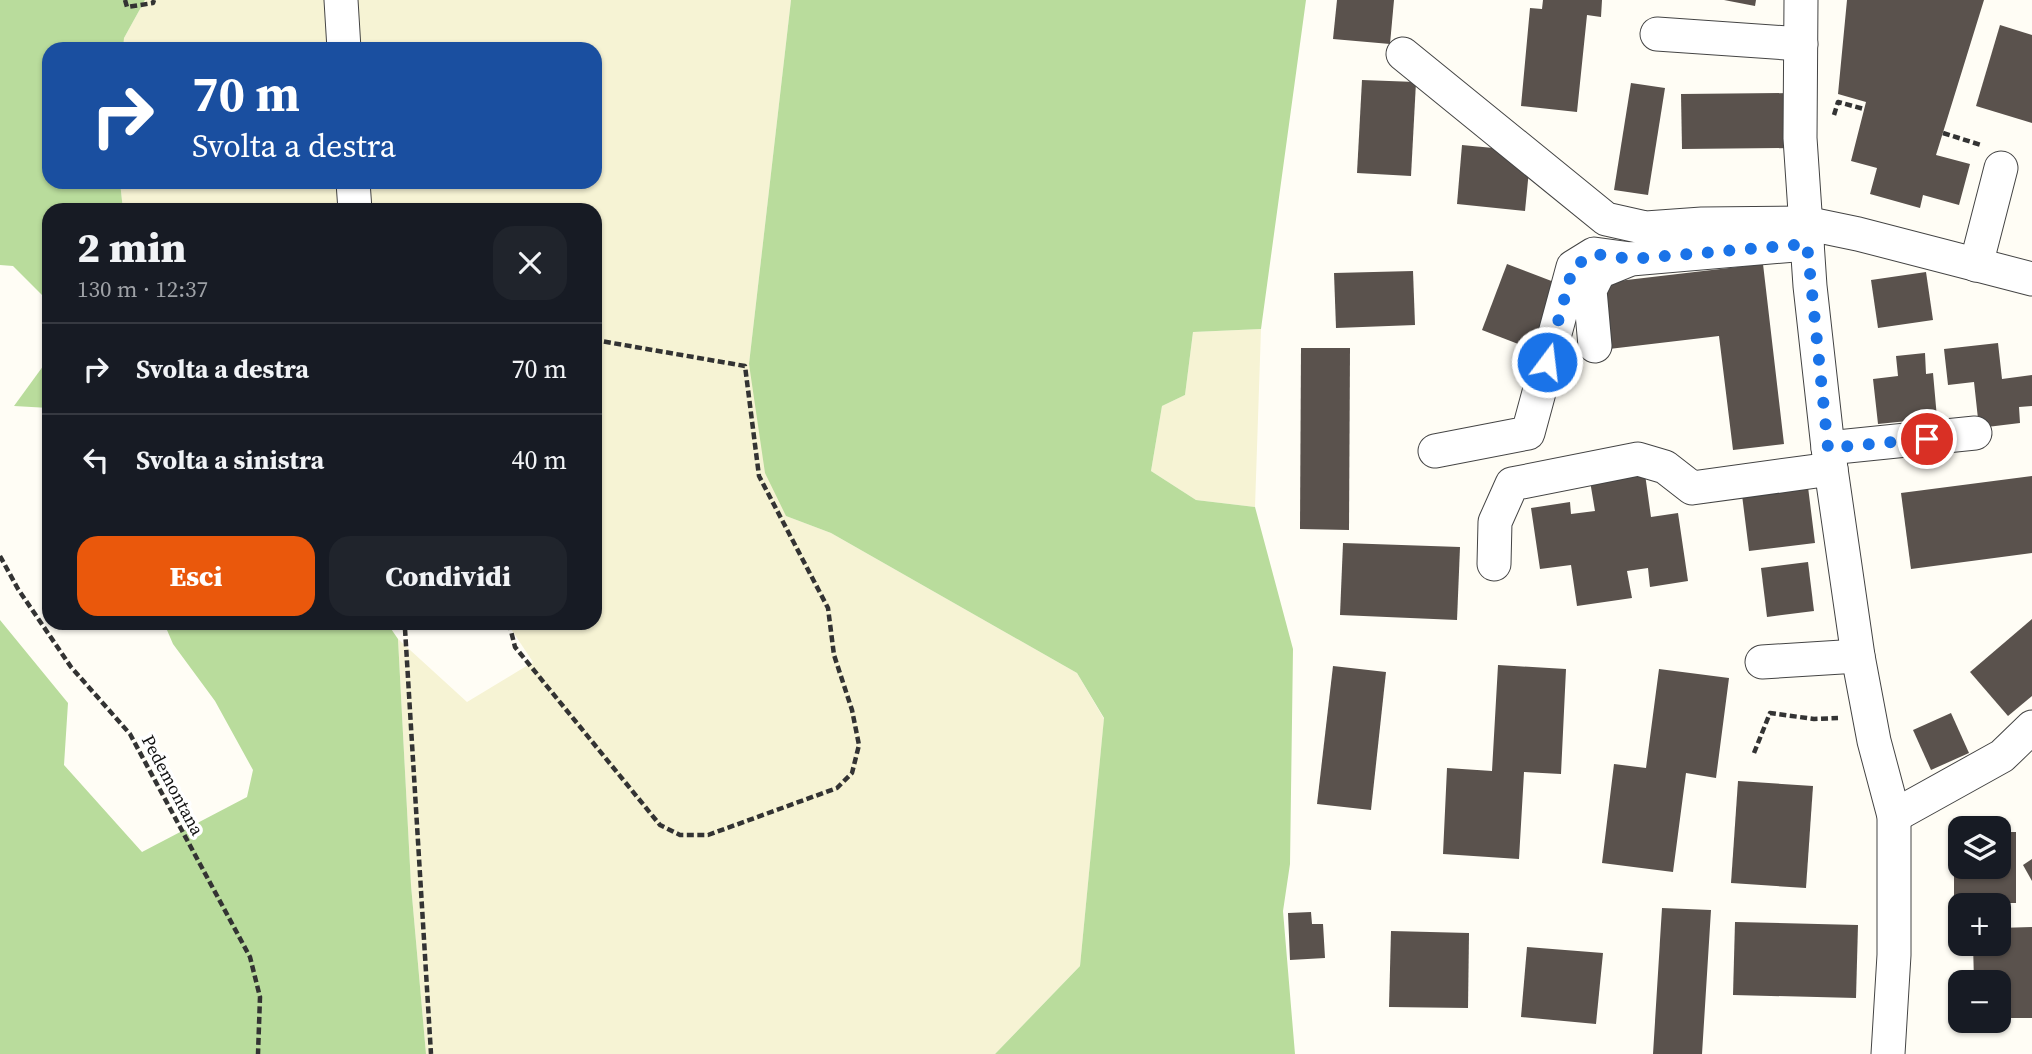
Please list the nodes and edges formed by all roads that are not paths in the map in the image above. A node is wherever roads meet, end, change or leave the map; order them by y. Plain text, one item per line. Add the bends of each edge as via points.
1 (341, 0) edge
2 (1801, 0) edge
3 (1657, 34) dead end
4 (344, 42) edge
5 (1801, 44) junction
6 (1403, 54) dead end
7 (2001, 168) dead end
8 (1806, 233) junction
9 (1631, 259) junction
10 (1976, 265) junction
11 (2032, 279) edge
12 (1595, 346) dead end
13 (1975, 433) dead end
14 (1435, 451) dead end
15 (1830, 458) junction
16 (1494, 564) dead end
17 (1858, 656) junction
18 (1762, 662) dead end
19 (2028, 739) edge
20 (1894, 816) junction
21 (1888, 1054) edge

1 - 4 street
2 - 5 street
3 - 5 street
5 - 8 street
6 - 8 street via 1605,219 1646,228 1702,224
7 - 10 street
8 - 9 street
8 - 10 street via 1858,234
8 - 15 street
9 - 12 street via 1599,272 1590,290
9 - 14 street via 1594,254 1573,267 1528,433
10 - 11 street
13 - 15 street
15 - 16 street via 1692,488 1665,467 1638,459 1513,484 1496,522
15 - 17 street
17 - 18 street
17 - 20 street
19 - 20 street
20 - 21 street via 1894,955

